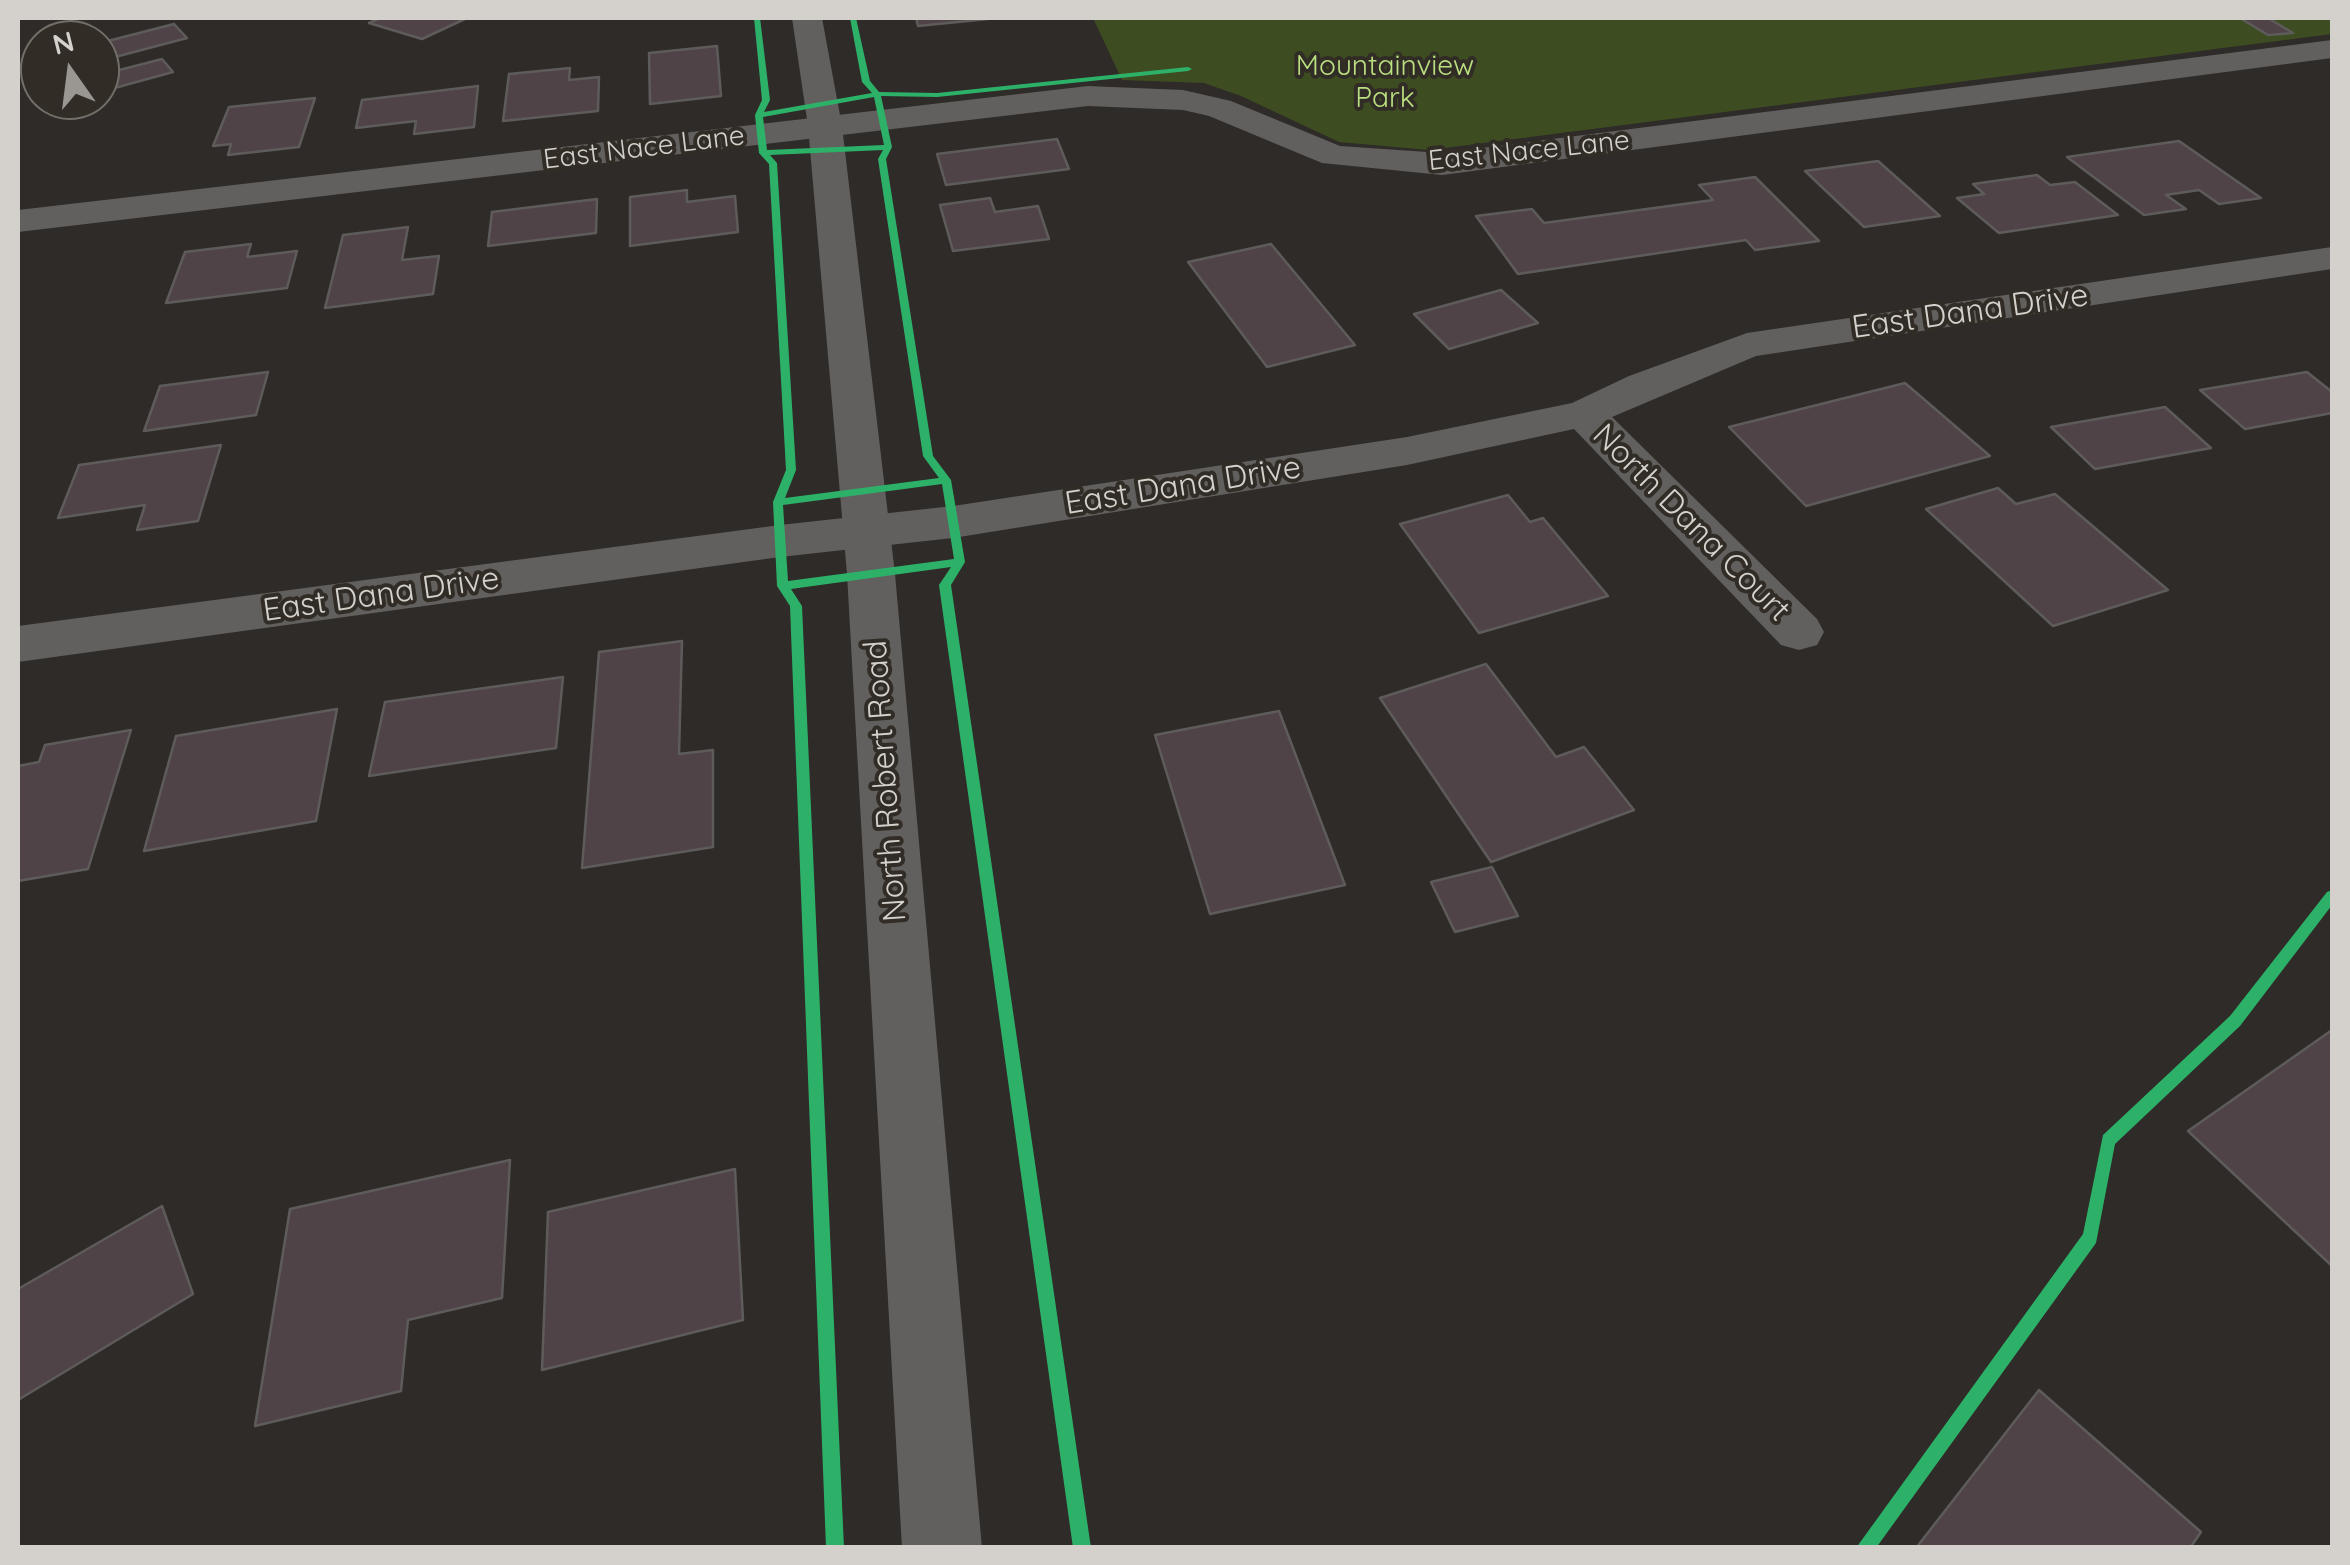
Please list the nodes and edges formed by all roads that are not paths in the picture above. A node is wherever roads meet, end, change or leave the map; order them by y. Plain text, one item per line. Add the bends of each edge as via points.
1 (806, 18) edge
2 (2332, 49) edge
3 (825, 126) junction
4 (18, 221) edge
5 (2332, 258) edge
6 (1584, 414) junction
7 (867, 532) junction
8 (1799, 632) dead end
9 (18, 644) edge
10 (942, 1548) edge

1 - 3 street, North Robert Road
2 - 3 street, East Nace Lane via 1442,164 1334,156 1219,108 1134,95
3 - 4 street, East Nace Lane
3 - 7 street, North Robert Road
5 - 6 street, East Dana Drive via 1747,346
6 - 7 street, East Dana Drive via 1387,454
6 - 8 street, North Dana Court
7 - 9 street, East Dana Drive
7 - 10 street, North Robert Road

